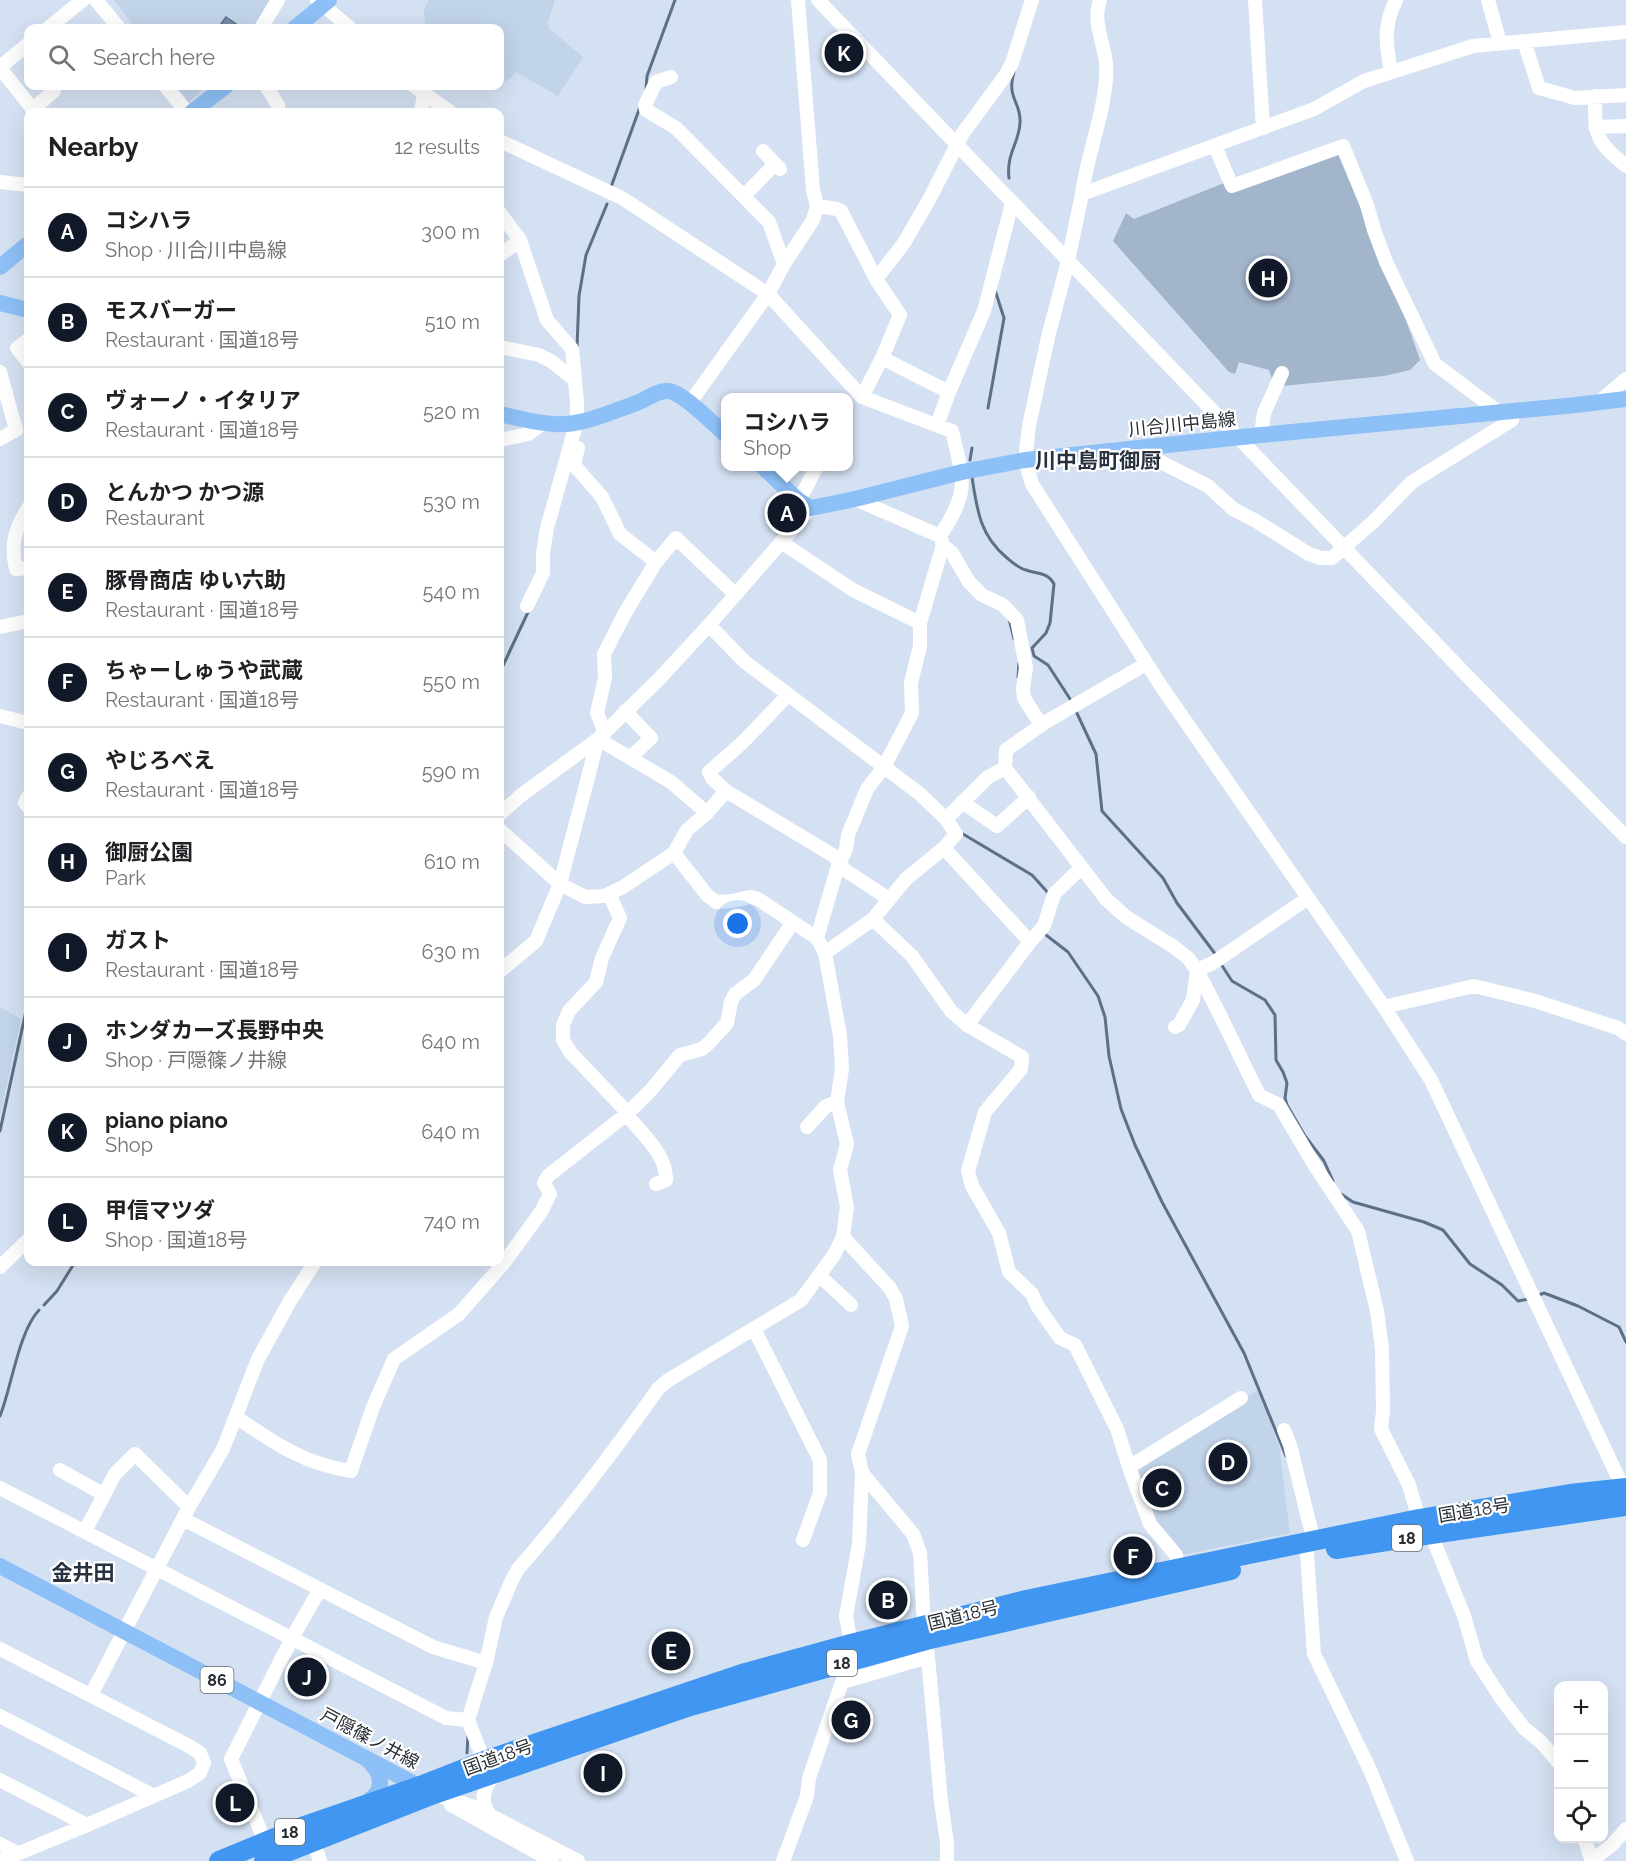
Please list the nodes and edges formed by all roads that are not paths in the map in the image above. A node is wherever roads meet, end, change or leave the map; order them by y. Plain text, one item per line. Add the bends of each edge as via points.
1 (83, 0) edge
2 (96, 0) edge
3 (278, 0) edge
4 (798, 0) edge
5 (818, 0) edge
6 (1100, 0) edge
7 (1255, 0) edge
8 (1396, 0) edge
9 (1488, 0) edge
10 (1029, 1) edge
11 (323, 2) edge
12 (53, 24) edge
13 (116, 24) edge
14 (263, 24) edge
15 (299, 24) edge
16 (347, 24) edge
17 (1626, 32) edge
18 (1524, 41) junction
19 (1500, 43) junction
20 (24, 53) edge
21 (0, 68) edge
22 (1391, 72) junction
23 (671, 77) dead end
24 (52, 90) edge
25 (169, 90) edge
26 (220, 90) edge
27 (269, 90) edge
28 (419, 90) edge
29 (1626, 95) edge
30 (1595, 96) junction
31 (31, 108) edge
32 (36, 108) edge
33 (185, 108) edge
34 (195, 108) edge
35 (278, 108) edge
36 (421, 108) edge
37 (444, 108) edge
38 (1626, 126) edge
39 (1595, 127) junction
40 (1263, 128) junction
41 (504, 143) edge
42 (957, 146) junction
43 (1215, 146) junction
44 (763, 151) dead end
45 (1626, 166) edge
46 (0, 182) edge
47 (24, 185) edge
48 (1082, 194) junction
49 (744, 196) junction
50 (1012, 203) junction
51 (817, 206) junction
52 (504, 219) edge
53 (520, 240) junction
54 (24, 247) edge
55 (504, 252) edge
56 (1068, 261) junction
57 (784, 264) junction
58 (0, 267) edge
59 (876, 279) junction
60 (768, 294) junction
61 (0, 303) edge
62 (24, 309) edge
63 (24, 343) edge
64 (504, 348) edge
65 (24, 357) edge
66 (882, 358) junction
67 (0, 372) edge
68 (1282, 373) dead end
69 (575, 380) junction
70 (1626, 380) edge
71 (949, 392) junction
72 (854, 394) edge
73 (1623, 400) edge
74 (1599, 402) junction
75 (689, 404) junction
76 (1507, 412) junction
77 (504, 415) edge
78 (581, 420) junction
79 (543, 423) junction
80 (937, 425) junction
81 (721, 431) edge
82 (1261, 435) junction
83 (1239, 437) junction
84 (0, 439) edge
85 (504, 439) edge
86 (1135, 449) junction
87 (1025, 460) junction
88 (768, 471) edge
89 (815, 471) edge
90 (962, 472) junction
91 (855, 499) junction
92 (805, 504) junction
93 (24, 515) edge
94 (942, 540) junction
95 (781, 542) junction
96 (1345, 547) junction
97 (656, 562) junction
98 (24, 568) edge
99 (735, 594) junction
100 (527, 606) dead end
101 (24, 622) edge
102 (920, 623) junction
103 (709, 625) junction
104 (0, 627) edge
105 (1146, 664) junction
106 (788, 694) junction
107 (625, 711) junction
108 (0, 716) edge
109 (24, 722) edge
110 (1041, 725) junction
111 (601, 735) junction
112 (632, 757) junction
113 (884, 767) junction
114 (1005, 768) junction
115 (726, 791) junction
116 (1029, 797) junction
117 (962, 802) junction
118 (504, 810) edge
119 (707, 813) junction
120 (946, 819) junction
121 (504, 834) edge
122 (1626, 837) edge
123 (944, 848) junction
124 (674, 853) junction
125 (841, 862) junction
126 (1081, 868) junction
127 (560, 884) junction
128 (609, 894) junction
129 (889, 898) junction
130 (1308, 898) junction
131 (873, 918) junction
132 (793, 922) junction
133 (817, 938) junction
134 (1030, 942) junction
135 (825, 953) junction
136 (504, 968) edge
137 (1197, 970) junction
138 (1384, 1007) junction
139 (967, 1025) junction
140 (1175, 1027) dead end
141 (1626, 1034) edge
142 (837, 1102) junction
143 (627, 1114) junction
144 (807, 1127) dead end
145 (656, 1184) dead end
146 (843, 1237) junction
147 (24, 1244) edge
148 (504, 1263) edge
149 (0, 1266) edge
150 (312, 1266) edge
151 (501, 1266) edge
152 (820, 1276) junction
153 (851, 1305) dead end
154 (754, 1329) junction
155 (1240, 1398) dead end
156 (236, 1417) junction
157 (1284, 1430) dead end
158 (1129, 1467) junction
159 (60, 1470) dead end
160 (862, 1473) junction
161 (0, 1488) edge
162 (103, 1494) junction
163 (1625, 1494) edge
164 (186, 1513) junction
165 (1425, 1526) junction
166 (85, 1531) junction
167 (803, 1540) dead end
168 (1310, 1548) junction
169 (0, 1566) edge
170 (157, 1568) junction
171 (1179, 1568) junction
172 (320, 1588) junction
173 (123, 1631) junction
174 (292, 1638) junction
175 (926, 1640) junction
176 (0, 1649) edge
177 (855, 1660) junction
178 (486, 1663) junction
179 (91, 1695) junction
180 (260, 1702) junction
181 (0, 1716) edge
182 (468, 1720) junction
183 (1554, 1757) edge
184 (365, 1758) junction
185 (492, 1765) junction
186 (0, 1780) edge
187 (427, 1790) junction
188 (154, 1796) junction
189 (361, 1806) junction
190 (493, 1818) junction
191 (87, 1826) junction
192 (1626, 1828) edge
193 (1586, 1843) edge
194 (0, 1844) edge
195 (264, 1852) edge
196 (17, 1853) junction
197 (534, 1857) edge
198 (1592, 1860) edge
199 (0, 1861) edge
200 (219, 1861) edge
201 (552, 1861) edge
202 (578, 1861) edge
203 (783, 1861) edge
204 (947, 1861) edge
205 (1407, 1861) edge

1 - 12 street
2 - 13 street
3 - 14 street
4 - 51 street
5 - 42 street
6 - 48 street via 1097,20 1106,80
7 - 40 street
8 - 22 street via 1387,22
9 - 19 street
10 - 42 street via 1012,63
11 - 15 main road
11 - 16 street
17 - 18 street
18 - 19 street
18 - 30 street via 1539,88 1575,98
19 - 22 street via 1473,46
20 - 21 street
21 - 31 street
22 - 40 street via 1364,81 1314,109
23 - 49 street via 656,82 646,110 676,128
24 - 32 street
25 - 33 street
26 - 34 main road
27 - 35 street
28 - 36 street
28 - 37 street
29 - 30 street
30 - 39 street
38 - 39 street
39 - 45 street via 1603,147
40 - 43 street
41 - 60 street via 622,198
42 - 50 street
42 - 59 street via 904,243
43 - 48 street
43 - 76 street via 1232,186 1343,146 1386,262 1435,364
44 - 49 street via 778,167
46 - 47 street
48 - 56 street
49 - 57 street via 769,222
50 - 56 street
50 - 71 street via 984,311
51 - 57 street via 813,220
51 - 59 street via 841,211
52 - 53 street
53 - 55 street
53 - 69 street via 547,320 572,349
54 - 58 main road
56 - 83 street
56 - 87 street via 1048,337
57 - 60 street
59 - 66 street via 900,315
60 - 72 street
60 - 75 street
61 - 62 main road
63 - 65 street via 17,348
64 - 69 street via 539,355
66 - 71 street
66 - 72 street
67 - 84 street via 16,430
68 - 82 street via 1264,413
69 - 78 street
70 - 74 street
71 - 80 street
72 - 80 street
73 - 74 main road, 川合川中島線
74 - 76 main road, 川合川中島線
75 - 78 main road via 669,391 659,392 641,402
75 - 81 main road
76 - 82 main road, 川合川中島線
76 - 96 street via 1512,420 1412,483
77 - 79 main road
78 - 79 main road
78 - 97 street via 574,465 602,497 620,534
78 - 100 street via 547,528 543,573
79 - 85 street via 528,434
80 - 90 street via 952,431
82 - 83 main road, 川合川中島線
83 - 86 main road, 川合川中島線
83 - 96 street
86 - 87 main road, 川合川中島線
86 - 96 street via 1208,486 1233,509 1309,554 1332,558
87 - 90 main road, 川合川中島線
87 - 105 street via 1032,484
88 - 92 main road
89 - 92 street
90 - 91 main road, 川合川中島線
90 - 94 street via 961,501
91 - 92 main road, 川合川中島線
91 - 94 street
92 - 95 street
93 - 98 street via 12,552 16,569
94 - 102 street
94 - 110 street via 969,582 982,595 1003,605 1017,620 1026,667 1024,698
95 - 99 street
95 - 102 street via 853,590
96 - 122 street
97 - 99 street via 676,538
97 - 111 street via 604,654 605,678 597,713
99 - 103 street
101 - 104 street
102 - 113 street via 920,646 911,683 912,713
103 - 106 street via 744,662
103 - 107 street
105 - 110 street
105 - 130 street
106 - 113 street
106 - 115 street via 709,772
107 - 111 street
107 - 112 street via 651,738
108 - 109 street
110 - 114 street via 1006,750
111 - 112 street
111 - 118 street
111 - 127 street
112 - 119 street via 671,782
113 - 120 street
113 - 125 street via 867,789
114 - 116 street
114 - 117 street via 988,777
115 - 119 street
115 - 125 street
116 - 117 street via 997,826
116 - 126 street
117 - 120 street
119 - 124 street via 687,830
120 - 123 street via 956,834
121 - 127 street
123 - 129 street
123 - 134 street
124 - 128 street
124 - 132 street via 706,895 716,902 758,899
125 - 129 street via 845,870
125 - 133 street
126 - 134 street via 1054,894 1044,926
126 - 137 street via 1126,917 1174,947
127 - 128 street via 585,897
127 - 136 street via 536,941
128 - 143 street via 620,918 596,982 569,1011 562,1025 562,1040
129 - 131 street
130 - 137 street
130 - 138 street
131 - 135 street
131 - 139 street via 912,956 951,1011
132 - 133 street
132 - 143 street via 754,980 735,994 727,1023 702,1049 680,1055
133 - 135 street
134 - 139 street
135 - 142 street via 840,1035 842,1069
137 - 140 street via 1193,1000
137 - 165 street via 1259,1095 1279,1105 1358,1231 1382,1349 1381,1429
138 - 141 street via 1474,986 1534,1001
138 - 163 street via 1431,1080
139 - 158 street via 1022,1057 1021,1069 985,1112 968,1171 972,1186 999,1233 1009,1272 1032,1294 1060,1338 1075,1345 1117,1429
142 - 144 street via 826,1106
142 - 146 street via 847,1144 840,1170 847,1207
143 - 145 street via 663,1160 666,1180
143 - 148 street via 548,1176 544,1183 550,1194 541,1212
146 - 152 street
146 - 160 street via 890,1288 902,1326 858,1454
147 - 149 street
150 - 156 street via 258,1359
151 - 156 street via 459,1314 394,1359 351,1471 287,1451
152 - 153 street
152 - 154 street via 801,1300
154 - 167 street via 820,1460 820,1493
154 - 178 street via 658,1389 611,1456 518,1569 496,1617
155 - 158 street
156 - 164 street via 223,1449
157 - 168 street
158 - 171 street via 1150,1524 1176,1555
159 - 162 street
160 - 175 street via 913,1534 920,1553
160 - 177 street via 859,1544 846,1616
161 - 166 street
162 - 164 street via 115,1474 135,1454
162 - 166 street
163 - 165 highway, 国道18号 / 18
164 - 170 street
164 - 172 street
165 - 168 highway, 国道18号 / 18
165 - 183 street via 1460,1606 1477,1661 1524,1728
166 - 170 street
168 - 171 highway, 国道18号 / 18
168 - 175 highway, 国道18号 / 18
168 - 205 street via 1314,1654 1370,1770
169 - 173 main road, 戸隠篠ノ井線 / 86
170 - 173 street
170 - 174 street
171 - 175 highway, 国道18号 / 18 via 1026,1600
172 - 174 street
172 - 178 street via 433,1647
173 - 179 street
173 - 180 main road, 戸隠篠ノ井線 / 86
174 - 180 street
174 - 182 street via 446,1718
175 - 177 highway, 国道18号 / 18
175 - 204 street
176 - 179 street
177 - 185 highway, 国道18号 / 18 via 742,1674
177 - 203 street via 842,1682
178 - 182 street
179 - 188 street via 200,1753 204,1763 200,1773
180 - 184 main road, 戸隠篠ノ井線 / 86
180 - 195 street via 231,1759
181 - 188 street
182 - 185 street
184 - 187 main road, 戸隠篠ノ井線 / 86
184 - 189 main road via 376,1770 380,1784 373,1798
185 - 187 highway, 国道18号 / 18
185 - 190 street via 483,1795
186 - 191 street
187 - 189 highway, 国道18号 / 18
187 - 190 street
187 - 195 highway, 国道18号 / 18
187 - 197 street
188 - 191 street
189 - 195 highway, 国道18号 / 18
190 - 202 street
191 - 196 street
192 - 198 street
193 - 198 street
194 - 196 street
195 - 200 highway, 国道18号 / 18
196 - 199 street
197 - 201 street

